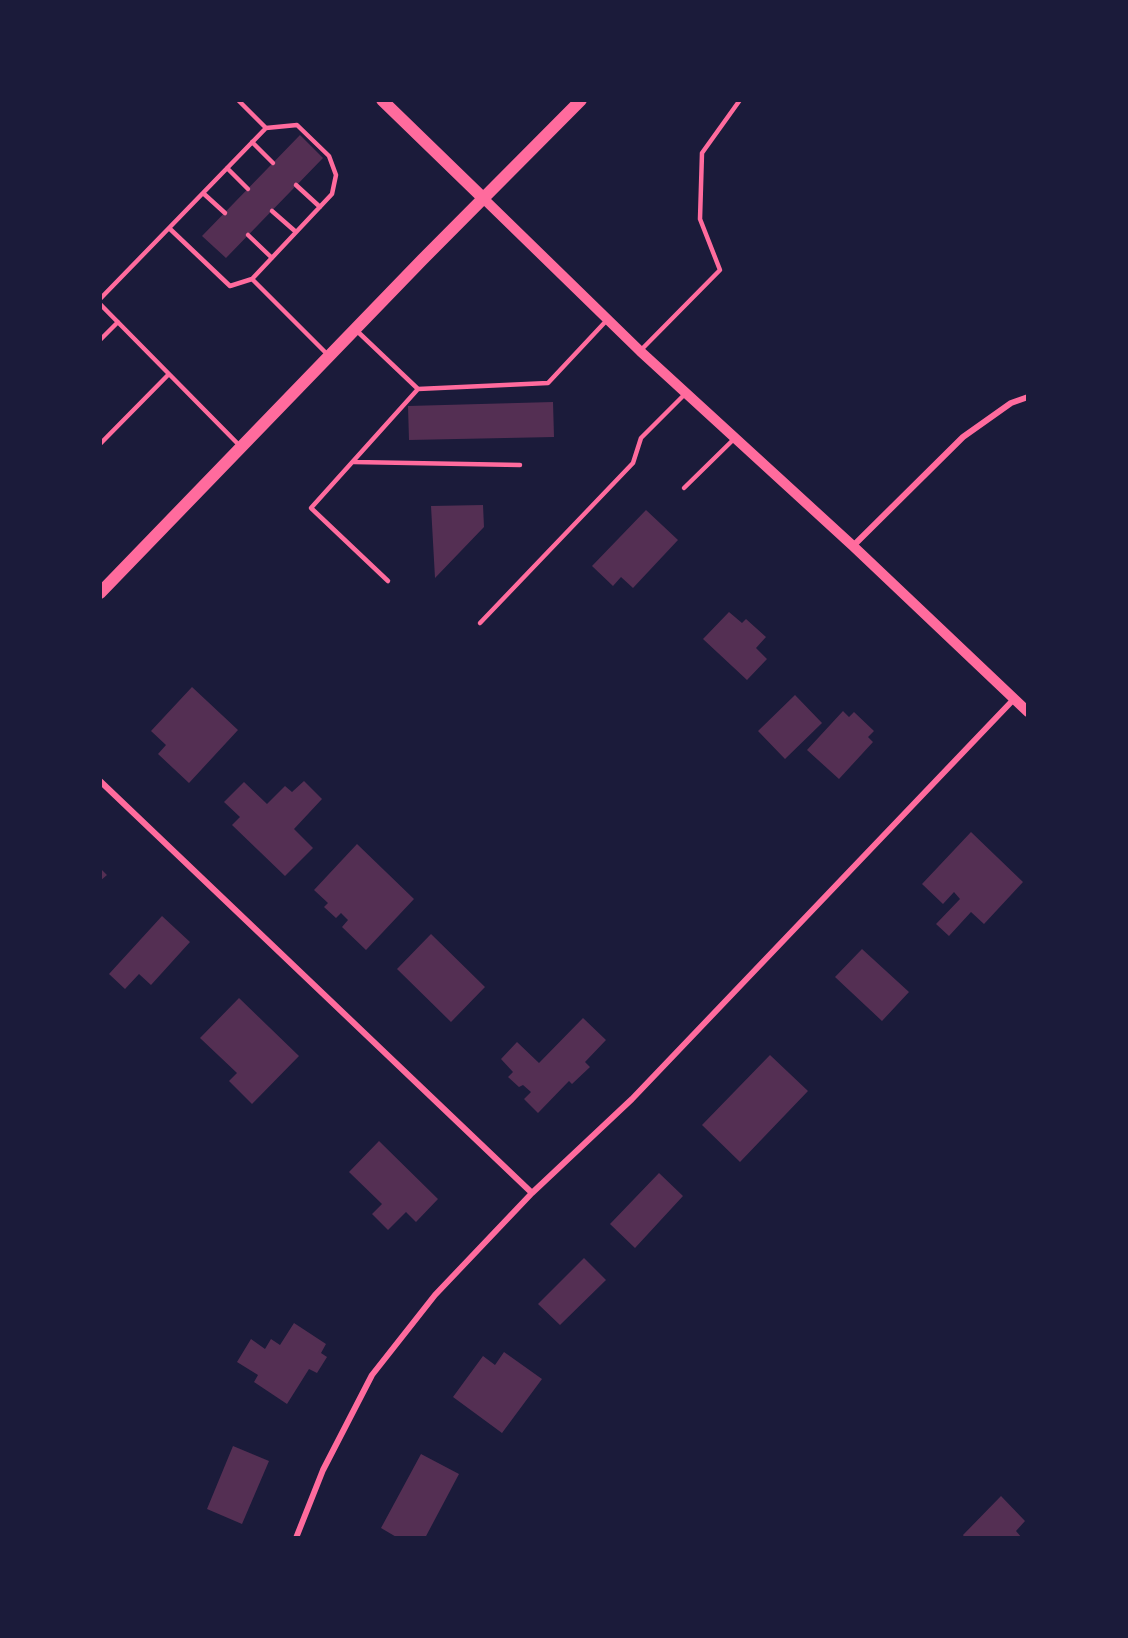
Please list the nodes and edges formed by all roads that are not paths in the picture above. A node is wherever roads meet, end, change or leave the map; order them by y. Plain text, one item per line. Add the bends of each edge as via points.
1 (238, 100) edge
2 (382, 100) edge
3 (581, 100) edge
4 (740, 100) edge
5 (266, 128) junction
6 (252, 142) junction
7 (273, 163) dead end
8 (227, 168) junction
9 (296, 185) dead end
10 (248, 189) dead end
11 (203, 193) junction
12 (484, 199) junction
13 (320, 207) junction
14 (272, 211) dead end
15 (225, 213) dead end
16 (169, 228) junction
17 (296, 232) junction
18 (248, 235) dead end
19 (272, 258) junction
20 (252, 279) junction
21 (100, 299) edge
22 (100, 304) edge
23 (607, 320) junction
24 (118, 322) junction
25 (355, 329) junction
26 (100, 340) edge
27 (640, 351) junction
28 (329, 356) junction
29 (169, 374) junction
30 (418, 389) junction
31 (686, 393) junction
32 (1028, 397) edge
33 (735, 438) junction
34 (100, 444) edge
35 (241, 447) junction
36 (354, 462) junction
37 (520, 465) dead end
38 (684, 488) dead end
39 (853, 546) junction
40 (388, 581) dead end
41 (100, 593) edge
42 (480, 624) dead end
43 (1014, 699) junction
44 (1028, 712) edge
45 (100, 781) edge
46 (532, 1193) junction
47 (296, 1538) edge

1 - 5 lane
2 - 12 main road
3 - 12 main road
4 - 27 lane via 702,153 700,219 720,270
5 - 6 lane
5 - 13 lane via 297,125 329,156 336,175 332,194
6 - 7 lane
6 - 8 lane
8 - 10 lane
8 - 11 lane
9 - 13 lane
11 - 15 lane
11 - 16 lane
12 - 23 street
12 - 25 main road
13 - 17 lane
14 - 17 lane
16 - 20 lane via 230,286
16 - 21 lane
17 - 19 lane
18 - 19 lane
19 - 20 lane
20 - 28 lane
22 - 24 lane
23 - 27 street
23 - 30 lane via 548,383
24 - 26 lane
24 - 29 lane
25 - 28 main road
25 - 30 lane
27 - 31 street
28 - 35 main road
29 - 34 lane
29 - 35 lane
30 - 36 lane
31 - 33 street
31 - 42 lane via 641,438 633,463
32 - 39 street via 1011,402 963,437
33 - 38 lane
33 - 39 street
35 - 41 main road
36 - 37 lane
36 - 40 lane via 311,508
39 - 43 street
43 - 44 street
43 - 46 street via 632,1100
45 - 46 street
46 - 47 street via 435,1294 372,1375 323,1470

